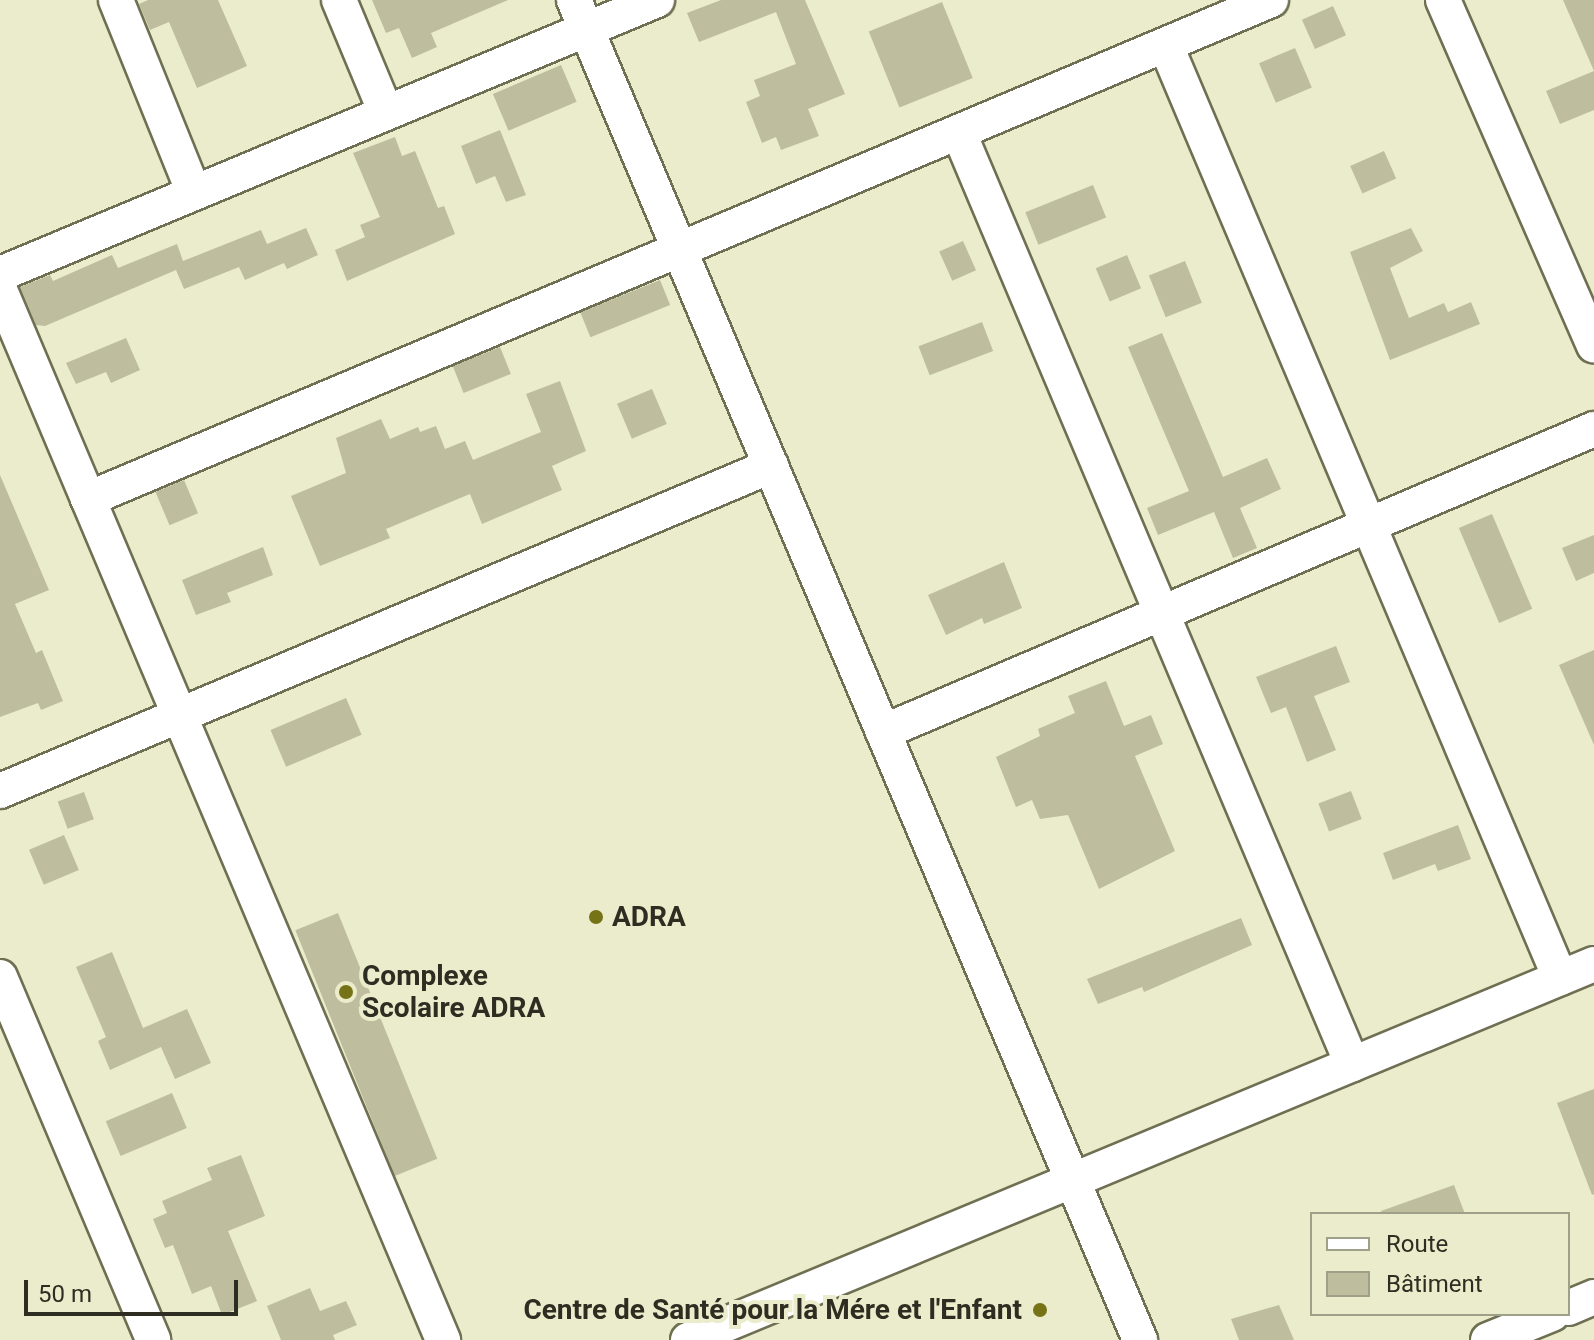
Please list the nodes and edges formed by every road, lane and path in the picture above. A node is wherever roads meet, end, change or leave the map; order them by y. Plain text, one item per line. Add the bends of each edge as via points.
1 (116, 0) edge
2 (339, 0) edge
3 (657, 0) edge
4 (1271, 0) edge
5 (1443, 0) edge
6 (580, 15) edge
7 (1166, 46) junction
8 (386, 113) junction
9 (959, 133) junction
10 (194, 193) junction
11 (680, 251) junction
12 (0, 274) edge
13 (0, 290) edge
14 (1594, 345) edge
15 (1594, 429) edge
16 (771, 466) junction
17 (88, 499) junction
18 (1369, 527) junction
19 (1162, 614) junction
20 (179, 715) junction
21 (883, 732) junction
22 (0, 791) edge
23 (1594, 964) edge
24 (0, 977) edge
25 (1560, 978) junction
26 (1352, 1064) junction
27 (1073, 1180) junction
28 (1594, 1297) edge
29 (1570, 1307) edge
30 (1547, 1316) edge
31 (153, 1340) edge
32 (443, 1340) edge
33 (688, 1340) edge
34 (1140, 1340) edge
35 (1488, 1340) edge

1 - 10 street
2 - 8 street
3 - 6 street
4 - 7 street
5 - 14 street
6 - 8 street
6 - 11 street
7 - 9 street
7 - 18 street
8 - 10 street
9 - 11 street
9 - 19 street
10 - 12 street
11 - 16 street
11 - 17 street
13 - 17 street
15 - 18 street
16 - 20 street
16 - 21 street
17 - 20 street
18 - 19 street
18 - 25 street
19 - 21 street
19 - 26 street
20 - 22 street
20 - 32 street
21 - 27 street
23 - 25 street
24 - 31 street
25 - 26 street
26 - 27 street
27 - 33 street
27 - 34 street
28 - 29 street
30 - 35 street

